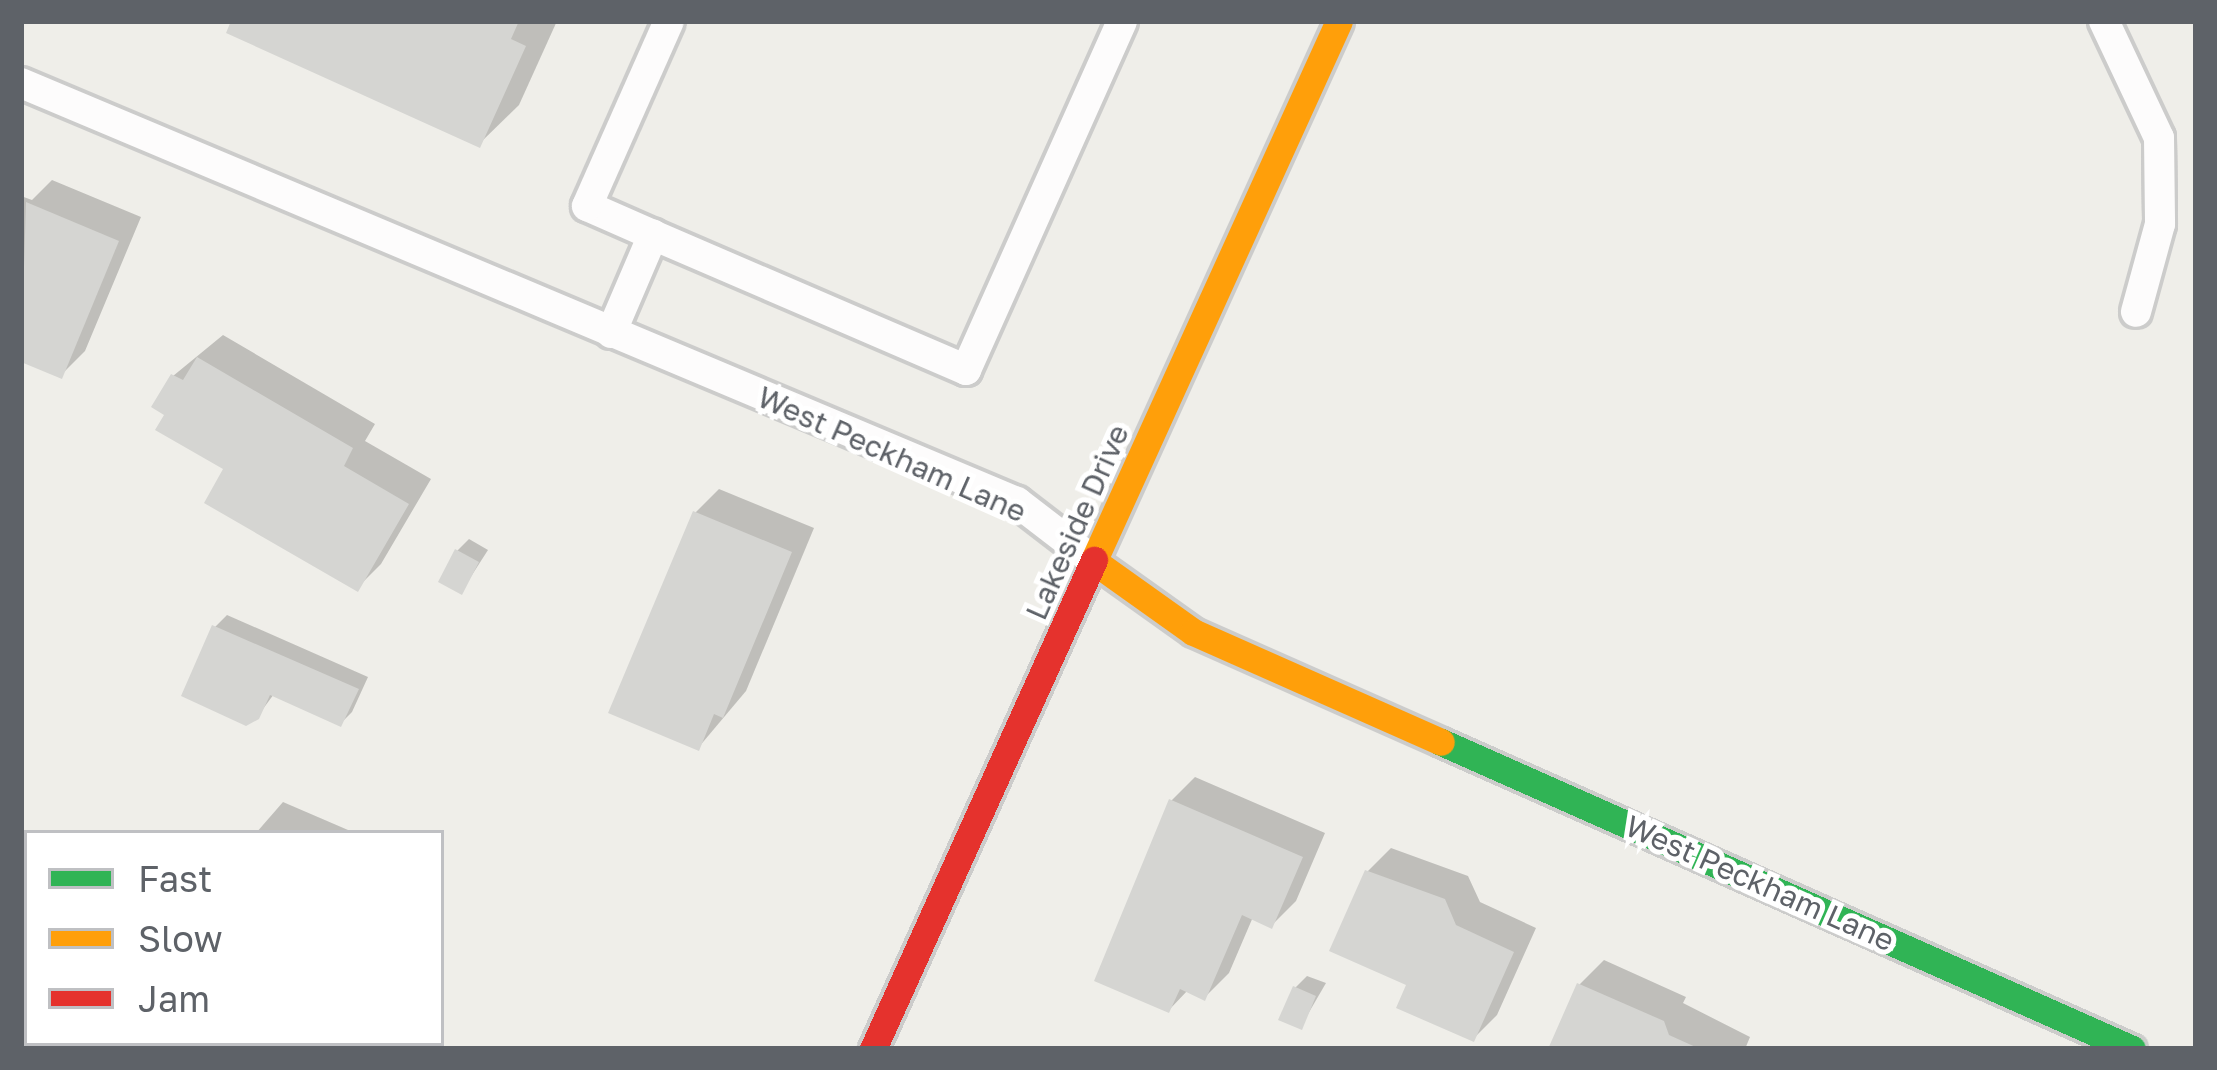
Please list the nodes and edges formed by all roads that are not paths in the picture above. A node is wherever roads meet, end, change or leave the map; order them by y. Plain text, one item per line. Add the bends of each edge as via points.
1 (669, 21) edge
2 (1122, 21) edge
3 (1339, 21) edge
4 (2104, 21) edge
5 (21, 83) edge
6 (652, 235) junction
7 (2136, 312) dead end
8 (611, 333) junction
9 (1095, 562) junction
10 (873, 1049) edge
11 (2132, 1049) edge

1 - 6 lane via 587,206
2 - 6 lane via 966,370
3 - 9 street, Lakeside Drive
4 - 7 lane via 2159,138 2160,224
5 - 8 lane, West Peckham Lane
6 - 8 lane
8 - 9 lane, West Peckham Lane via 1017,502
9 - 10 street, Lakeside Drive
9 - 11 street, West Peckham Lane via 1192,632

